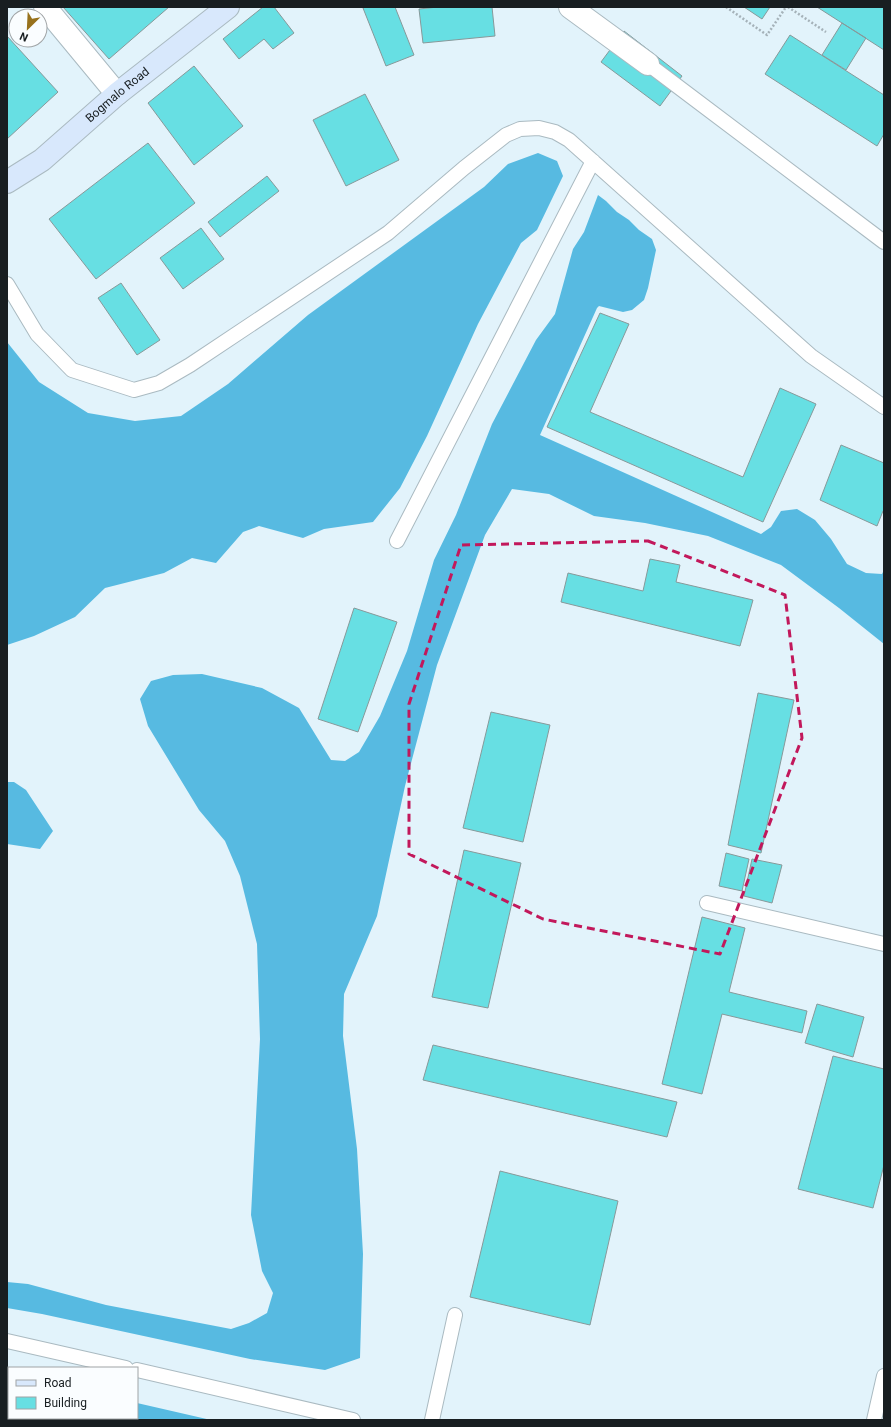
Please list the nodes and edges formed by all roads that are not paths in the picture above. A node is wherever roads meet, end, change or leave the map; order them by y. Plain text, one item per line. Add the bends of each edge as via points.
1 (45, 7) edge
2 (228, 7) edge
3 (570, 7) edge
4 (648, 64) joint
5 (117, 94) junction
6 (593, 161) junction
7 (7, 182) edge
8 (884, 242) edge
9 (7, 284) edge
10 (884, 408) edge
11 (397, 541) dead end
12 (707, 903) dead end
13 (884, 944) edge
14 (456, 1315) dead end
15 (7, 1341) edge
16 (122, 1367) edge
17 (138, 1370) edge
18 (884, 1376) edge
19 (353, 1420) edge
20 (432, 1420) edge
21 (874, 1420) edge

1 - 5 street
2 - 5 street, Bogmalo Road
3 - 4 street
4 - 8 lane
5 - 7 street, Bogmalo Road via 42,160
6 - 9 lane via 569,140 555,132 539,128 520,129 506,135 388,232 190,365 160,383 134,390 72,370 37,334
6 - 10 lane via 811,356
6 - 11 lane
12 - 13 lane
14 - 20 lane
15 - 16 lane
17 - 19 lane
18 - 21 lane

